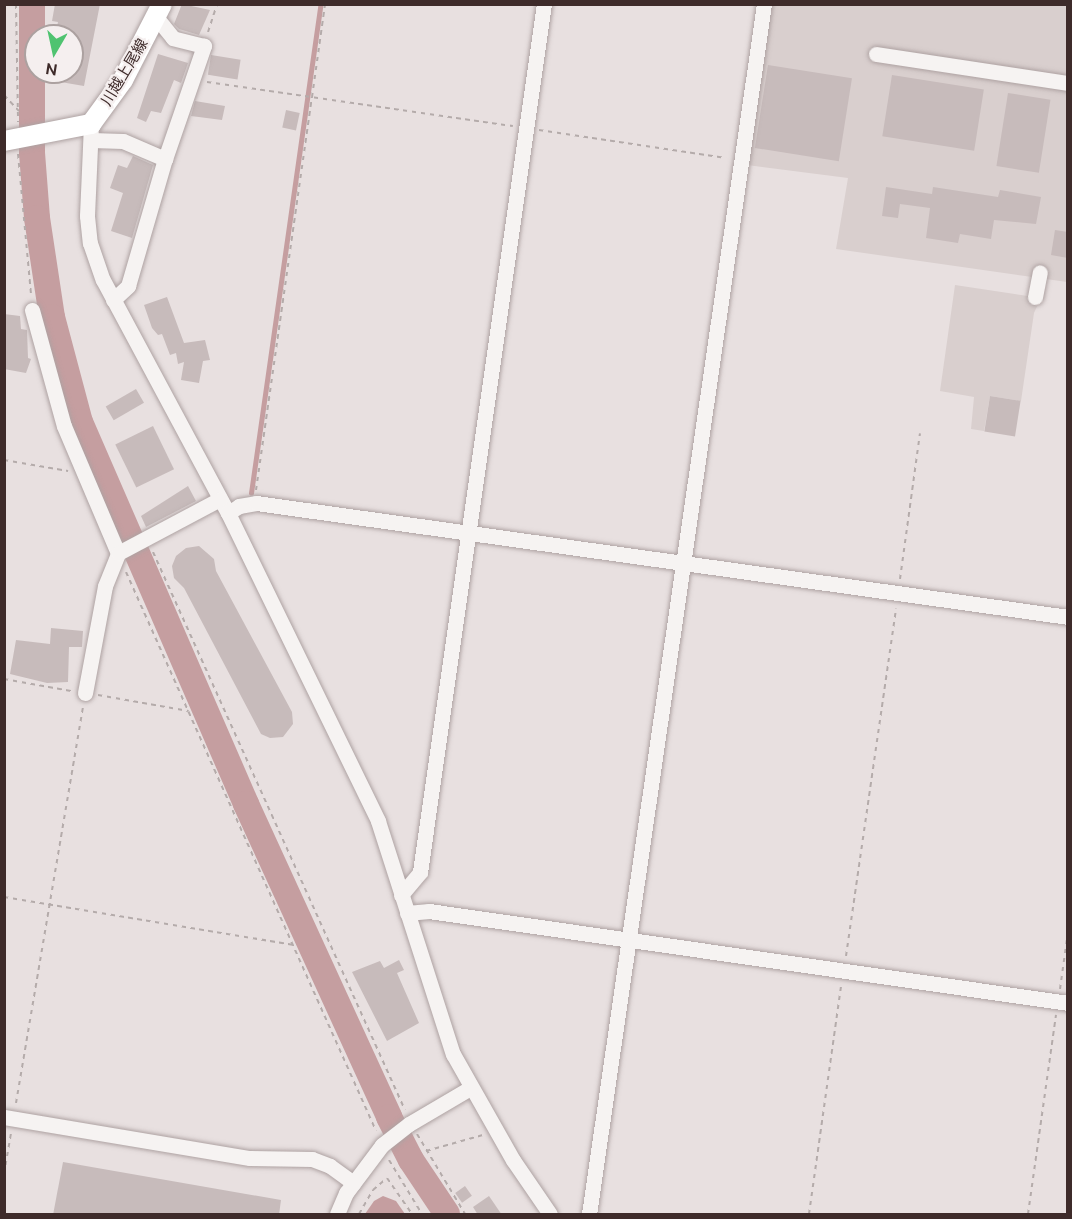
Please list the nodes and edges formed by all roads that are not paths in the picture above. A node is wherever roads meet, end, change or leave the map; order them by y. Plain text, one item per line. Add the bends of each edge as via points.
1 (544, 4) edge
2 (764, 4) edge
3 (159, 11) edge
4 (876, 54) dead end
5 (1068, 82) edge
6 (91, 132) junction
7 (14, 140) edge
8 (165, 159) junction
9 (1040, 272) dead end
10 (1035, 297) dead end
11 (113, 300) junction
12 (32, 310) road end
13 (220, 500) junction
14 (228, 513) junction
15 (468, 531) junction
16 (119, 552) junction
17 (682, 562) junction
18 (1068, 617) edge
19 (85, 693) road end
20 (401, 895) junction
21 (407, 913) junction
22 (628, 941) junction
23 (1063, 1002) edge
24 (470, 1088) junction
25 (9, 1118) edge
26 (353, 1183) junction
27 (337, 1215) edge
28 (550, 1215) edge
29 (589, 1215) edge

1 - 15 street
2 - 17 street
3 - 6 main road, 川越上尾線
3 - 8 street via 173,38 204,46
4 - 5 street
6 - 7 main road
6 - 8 street
6 - 11 street via 87,192 90,243
8 - 11 street via 128,286
9 - 10 street
11 - 13 street
12 - 16 street via 51,388 82,473
13 - 14 street
13 - 16 street
14 - 15 street via 256,503
14 - 20 street via 378,821
15 - 17 street
15 - 20 street via 420,872
16 - 19 street via 105,586
17 - 18 street
17 - 22 street
20 - 21 street
21 - 22 street via 429,911
21 - 24 street via 453,1054
22 - 23 street
22 - 29 street
24 - 26 street via 410,1123 384,1144
24 - 28 street
25 - 26 street via 250,1158 312,1159 330,1166
26 - 27 street

